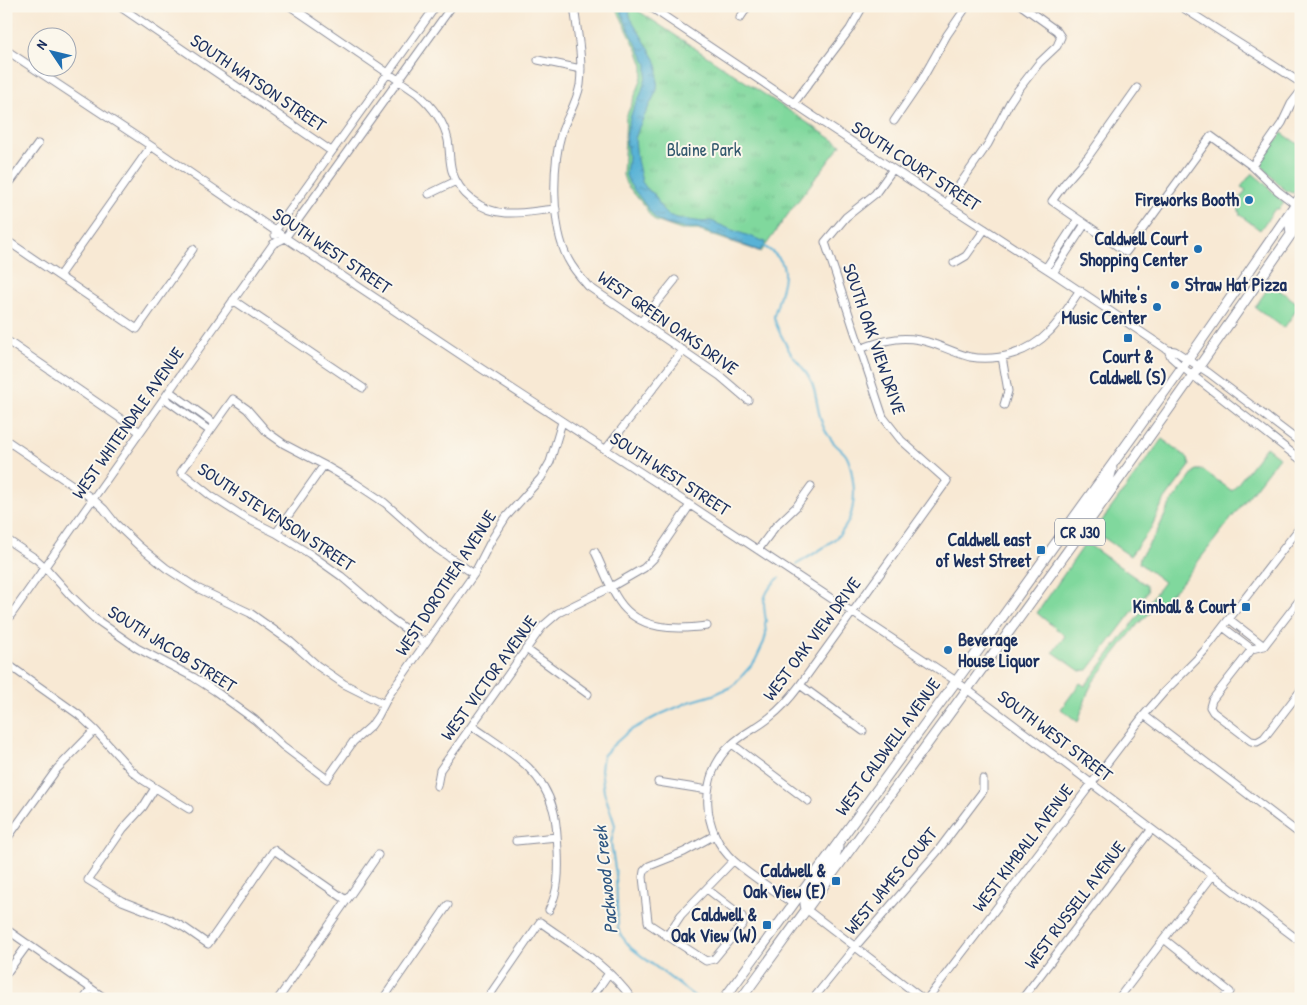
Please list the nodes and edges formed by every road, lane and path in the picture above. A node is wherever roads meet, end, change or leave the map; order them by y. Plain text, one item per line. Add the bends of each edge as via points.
1 (119, 6) edge
2 (290, 6) edge
3 (436, 6) edge
4 (452, 6) edge
5 (576, 6) edge
6 (649, 6) edge
7 (748, 6) edge
8 (863, 6) edge
9 (967, 6) edge
10 (1022, 6) edge
11 (1180, 6) edge
12 (740, 18) dead end
13 (7, 50) edge
14 (538, 60) dead end
15 (581, 69) junction
16 (388, 73) junction
17 (398, 80) junction
18 (1301, 83) edge
19 (1137, 88) dead end
20 (1301, 91) edge
21 (794, 103) junction
22 (894, 121) dead end
23 (38, 144) dead end
24 (151, 146) junction
25 (331, 151) junction
26 (1252, 166) junction
27 (893, 168) junction
28 (456, 181) junction
29 (6, 188) edge
30 (429, 194) dead end
31 (1299, 203) edge
32 (946, 204) junction
33 (556, 208) junction
34 (1078, 219) junction
35 (1301, 220) edge
36 (1086, 224) junction
37 (985, 229) junction
38 (275, 230) junction
39 (1291, 234) junction
40 (285, 238) junction
41 (6, 240) edge
42 (274, 242) junction
43 (193, 249) dead end
44 (954, 263) dead end
45 (1046, 268) junction
46 (1053, 273) junction
47 (59, 276) junction
48 (675, 280) dead end
49 (1080, 290) junction
50 (233, 300) junction
51 (641, 322) junction
52 (6, 340) edge
53 (860, 349) junction
54 (683, 350) junction
55 (1168, 350) junction
56 (1002, 357) junction
57 (1188, 359) junction
58 (1182, 367) junction
59 (1199, 367) junction
60 (1192, 376) junction
61 (363, 388) dead end
62 (169, 391) junction
63 (164, 398) junction
64 (748, 400) dead end
65 (1004, 405) dead end
66 (562, 422) junction
67 (214, 424) junction
68 (210, 431) junction
69 (140, 432) junction
70 (6, 440) edge
71 (1301, 443) edge
72 (606, 449) junction
73 (1301, 460) edge
74 (1113, 464) junction
75 (324, 465) junction
76 (947, 481) joint
77 (811, 486) dead end
78 (93, 499) junction
79 (690, 505) junction
80 (1301, 526) edge
81 (276, 533) junction
82 (1079, 533) junction
83 (6, 539) edge
84 (758, 550) junction
85 (595, 552) dead end
86 (45, 567) junction
87 (474, 574) junction
88 (611, 587) junction
89 (1301, 598) edge
90 (852, 612) junction
91 (1229, 619) junction
92 (6, 622) edge
93 (707, 626) dead end
94 (1223, 627) junction
95 (425, 644) junction
96 (1264, 646) junction
97 (1252, 648) junction
98 (526, 649) junction
99 (6, 663) edge
100 (956, 681) junction
101 (800, 685) junction
102 (967, 688) junction
103 (1301, 690) edge
104 (588, 694) dead end
105 (384, 704) junction
106 (1144, 715) junction
107 (472, 726) junction
108 (95, 730) junction
109 (863, 731) dead end
110 (732, 744) junction
111 (327, 779) joint
112 (983, 779) dead end
113 (658, 782) dead end
114 (1092, 783) junction
115 (437, 786) dead end
116 (155, 788) junction
117 (708, 790) junction
118 (808, 801) dead end
119 (189, 809) dead end
120 (1151, 830) junction
121 (715, 835) junction
122 (1301, 835) edge
123 (557, 837) junction
124 (6, 840) edge
125 (840, 840) junction
126 (516, 841) dead end
127 (378, 855) dead end
128 (733, 860) junction
129 (1213, 875) junction
130 (707, 889) junction
131 (346, 900) junction
132 (793, 904) junction
133 (448, 905) dead end
134 (806, 909) junction
135 (549, 910) dead end
136 (6, 929) edge
137 (1301, 932) edge
138 (666, 936) junction
139 (1164, 939) junction
140 (1298, 940) edge
141 (28, 944) junction
142 (856, 947) junction
143 (609, 973) junction
144 (6, 974) edge
145 (91, 989) junction
146 (84, 999) edge
147 (106, 999) edge
148 (278, 999) edge
149 (383, 999) edge
150 (487, 999) edge
151 (592, 999) edge
152 (632, 999) edge
153 (724, 999) edge
154 (741, 999) edge
155 (813, 999) edge
156 (923, 999) edge
157 (927, 999) edge
158 (1022, 999) edge
159 (1118, 999) edge
160 (1222, 999) edge

1 - 25 street, SOUTH WATSON STREET
2 - 16 street
3 - 16 street
4 - 17 street
5 - 15 street, WEST GREEN OAKS DRIVE
6 - 21 street, SOUTH COURT STREET
7 - 12 street
8 - 21 street via 850,29
9 - 22 street
10 - 32 street via 1061,37 1057,46 1018,90 988,144
11 - 18 street
13 - 24 street, SOUTH WEST STREET
14 - 15 street
15 - 33 street, WEST GREEN OAKS DRIVE via 574,106 557,151
16 - 17 street
16 - 25 street
17 - 28 street via 428,103 443,125
17 - 40 street
19 - 34 street via 1052,201
20 - 26 street
21 - 27 street, SOUTH COURT STREET
23 - 29 street
24 - 38 street, SOUTH WEST STREET
24 - 47 street
25 - 38 street
26 - 31 street via 1278,191
26 - 36 street via 1210,136 1126,252
27 - 32 street, SOUTH COURT STREET
27 - 53 street, SOUTH OAK VIEW DRIVE via 875,194 846,218 825,242
28 - 30 street
28 - 33 street via 470,198 492,211 506,213
31 - 39 main road via 1290,225
31 - 57 main road, CR J30
32 - 37 street, SOUTH COURT STREET
33 - 51 street, WEST GREEN OAKS DRIVE via 561,242 580,277 598,294
34 - 36 street
34 - 45 street
35 - 39 main road, CR J30
36 - 46 street
37 - 44 street via 966,256
37 - 45 street, SOUTH COURT STREET
38 - 40 street, SOUTH WEST STREET
38 - 42 street
39 - 59 main road, CR J30
40 - 42 street
40 - 66 street, SOUTH WEST STREET
41 - 47 street
42 - 50 street, WEST WHITENDALE AVENUE
43 - 47 street via 137,330
45 - 46 street, SOUTH COURT STREET
46 - 49 street, SOUTH COURT STREET
48 - 51 street
49 - 55 street, SOUTH COURT STREET
49 - 56 street via 1040,340
50 - 61 street
50 - 62 street, WEST WHITENDALE AVENUE
51 - 54 street, WEST GREEN OAKS DRIVE
52 - 69 street
53 - 56 street via 901,338 920,340 970,357
53 - 76 street, SOUTH OAK VIEW DRIVE via 883,417 901,440
54 - 64 street, WEST GREEN OAKS DRIVE
54 - 72 street
55 - 57 street, SOUTH COURT STREET
55 - 58 street, SOUTH COURT STREET
56 - 65 street via 1008,391
57 - 58 main road, CR J30
57 - 59 street, SOUTH COURT STREET
58 - 60 street, SOUTH COURT STREET
58 - 74 main road, WEST CALDWELL AVENUE / CR J30
59 - 60 main road, CR J30
59 - 71 street, SOUTH COURT STREET
60 - 73 street, SOUTH COURT STREET
60 - 82 main road, WEST CALDWELL AVENUE / CR J30
62 - 63 street, WEST WHITENDALE AVENUE
62 - 67 street
63 - 68 street
63 - 69 street, WEST WHITENDALE AVENUE
66 - 72 street, SOUTH WEST STREET
66 - 87 street, WEST DOROTHEA AVENUE via 550,462 541,478 506,517
67 - 68 street
67 - 75 street via 233,399 272,436
68 - 81 street, SOUTH STEVENSON STREET via 180,472 244,517
69 - 78 street, WEST WHITENDALE AVENUE
70 - 78 street
72 - 79 street, SOUTH WEST STREET
74 - 82 main road via 1109,480 1079,522
74 - 100 main road, WEST CALDWELL AVENUE / CR J30
75 - 81 street
75 - 87 street via 385,503 436,548
76 - 90 street, WEST OAK VIEW DRIVE
77 - 84 street
78 - 86 street, WEST WHITENDALE AVENUE
78 - 105 street via 139,546 166,568 197,588 250,613 331,676
79 - 84 street, SOUTH WEST STREET
79 - 88 street, WEST VICTOR AVENUE via 654,558 644,568
80 - 91 street, WEST KIMBALL AVENUE
81 - 95 street, SOUTH STEVENSON STREET via 341,576
82 - 102 main road, WEST CALDWELL AVENUE / CR J30
83 - 86 street, SOUTH JACOB STREET
84 - 90 street, SOUTH WEST STREET
85 - 88 street
86 - 92 street, WEST WHITENDALE AVENUE
86 - 111 street, SOUTH JACOB STREET via 94,618 138,648 215,690
87 - 95 street, WEST DOROTHEA AVENUE
88 - 93 street via 619,602 640,620 667,628
88 - 98 street, WEST VICTOR AVENUE via 558,613 542,626
89 - 96 street
90 - 100 street, SOUTH WEST STREET
90 - 101 street, WEST OAK VIEW DRIVE
91 - 94 street, WEST KIMBALL AVENUE
91 - 96 street
94 - 97 street
94 - 106 street, WEST KIMBALL AVENUE
95 - 105 street, WEST DOROTHEA AVENUE
96 - 97 street
97 - 103 street via 1212,700 1210,707 1213,712 1251,741 1257,742 1264,738
98 - 104 street
98 - 107 street, WEST VICTOR AVENUE
99 - 108 street via 80,715
100 - 102 street, SOUTH WEST STREET
100 - 125 main road, WEST CALDWELL AVENUE / CR J30
101 - 109 street
101 - 110 street, WEST OAK VIEW DRIVE via 784,705
102 - 114 street, SOUTH WEST STREET
102 - 134 main road, WEST CALDWELL AVENUE / CR J30
105 - 111 street, WEST DOROTHEA AVENUE
106 - 114 street, WEST KIMBALL AVENUE
106 - 122 street
107 - 115 street, WEST VICTOR AVENUE via 440,770
107 - 123 street via 536,775 550,798
108 - 116 street via 132,770
108 - 124 street via 57,768
110 - 117 street, WEST OAK VIEW DRIVE via 716,764
110 - 118 street
112 - 142 street, WEST JAMES COURT via 984,790 978,798
113 - 117 street
114 - 120 street, SOUTH WEST STREET
114 - 157 street, WEST KIMBALL AVENUE
116 - 119 street
116 - 131 street via 88,880 122,901 168,918 208,944 274,850
117 - 121 street, WEST OAK VIEW DRIVE via 708,811
120 - 129 street, SOUTH WEST STREET
120 - 158 street, WEST RUSSELL AVENUE
121 - 128 street
121 - 138 street via 644,871 647,916 650,924
123 - 126 street
123 - 135 street via 559,875
125 - 132 main road, WEST CALDWELL AVENUE / CR J30
125 - 134 main road via 834,859 805,900
127 - 131 street
128 - 130 street
128 - 132 street
129 - 139 street
129 - 140 street, SOUTH WEST STREET
130 - 138 street
130 - 138 street via 742,916 743,921 714,959 706,961
131 - 148 street
132 - 153 main road, WEST CALDWELL AVENUE / CR J30
133 - 149 street
134 - 142 street
134 - 154 main road, WEST CALDWELL AVENUE / CR J30
136 - 141 street
137 - 140 street
139 - 159 street
139 - 160 street via 1230,992
141 - 144 street
141 - 145 street
142 - 155 street, WEST JAMES COURT
142 - 156 street
143 - 150 street via 540,922
143 - 151 street
143 - 152 street
145 - 146 street
145 - 147 street

